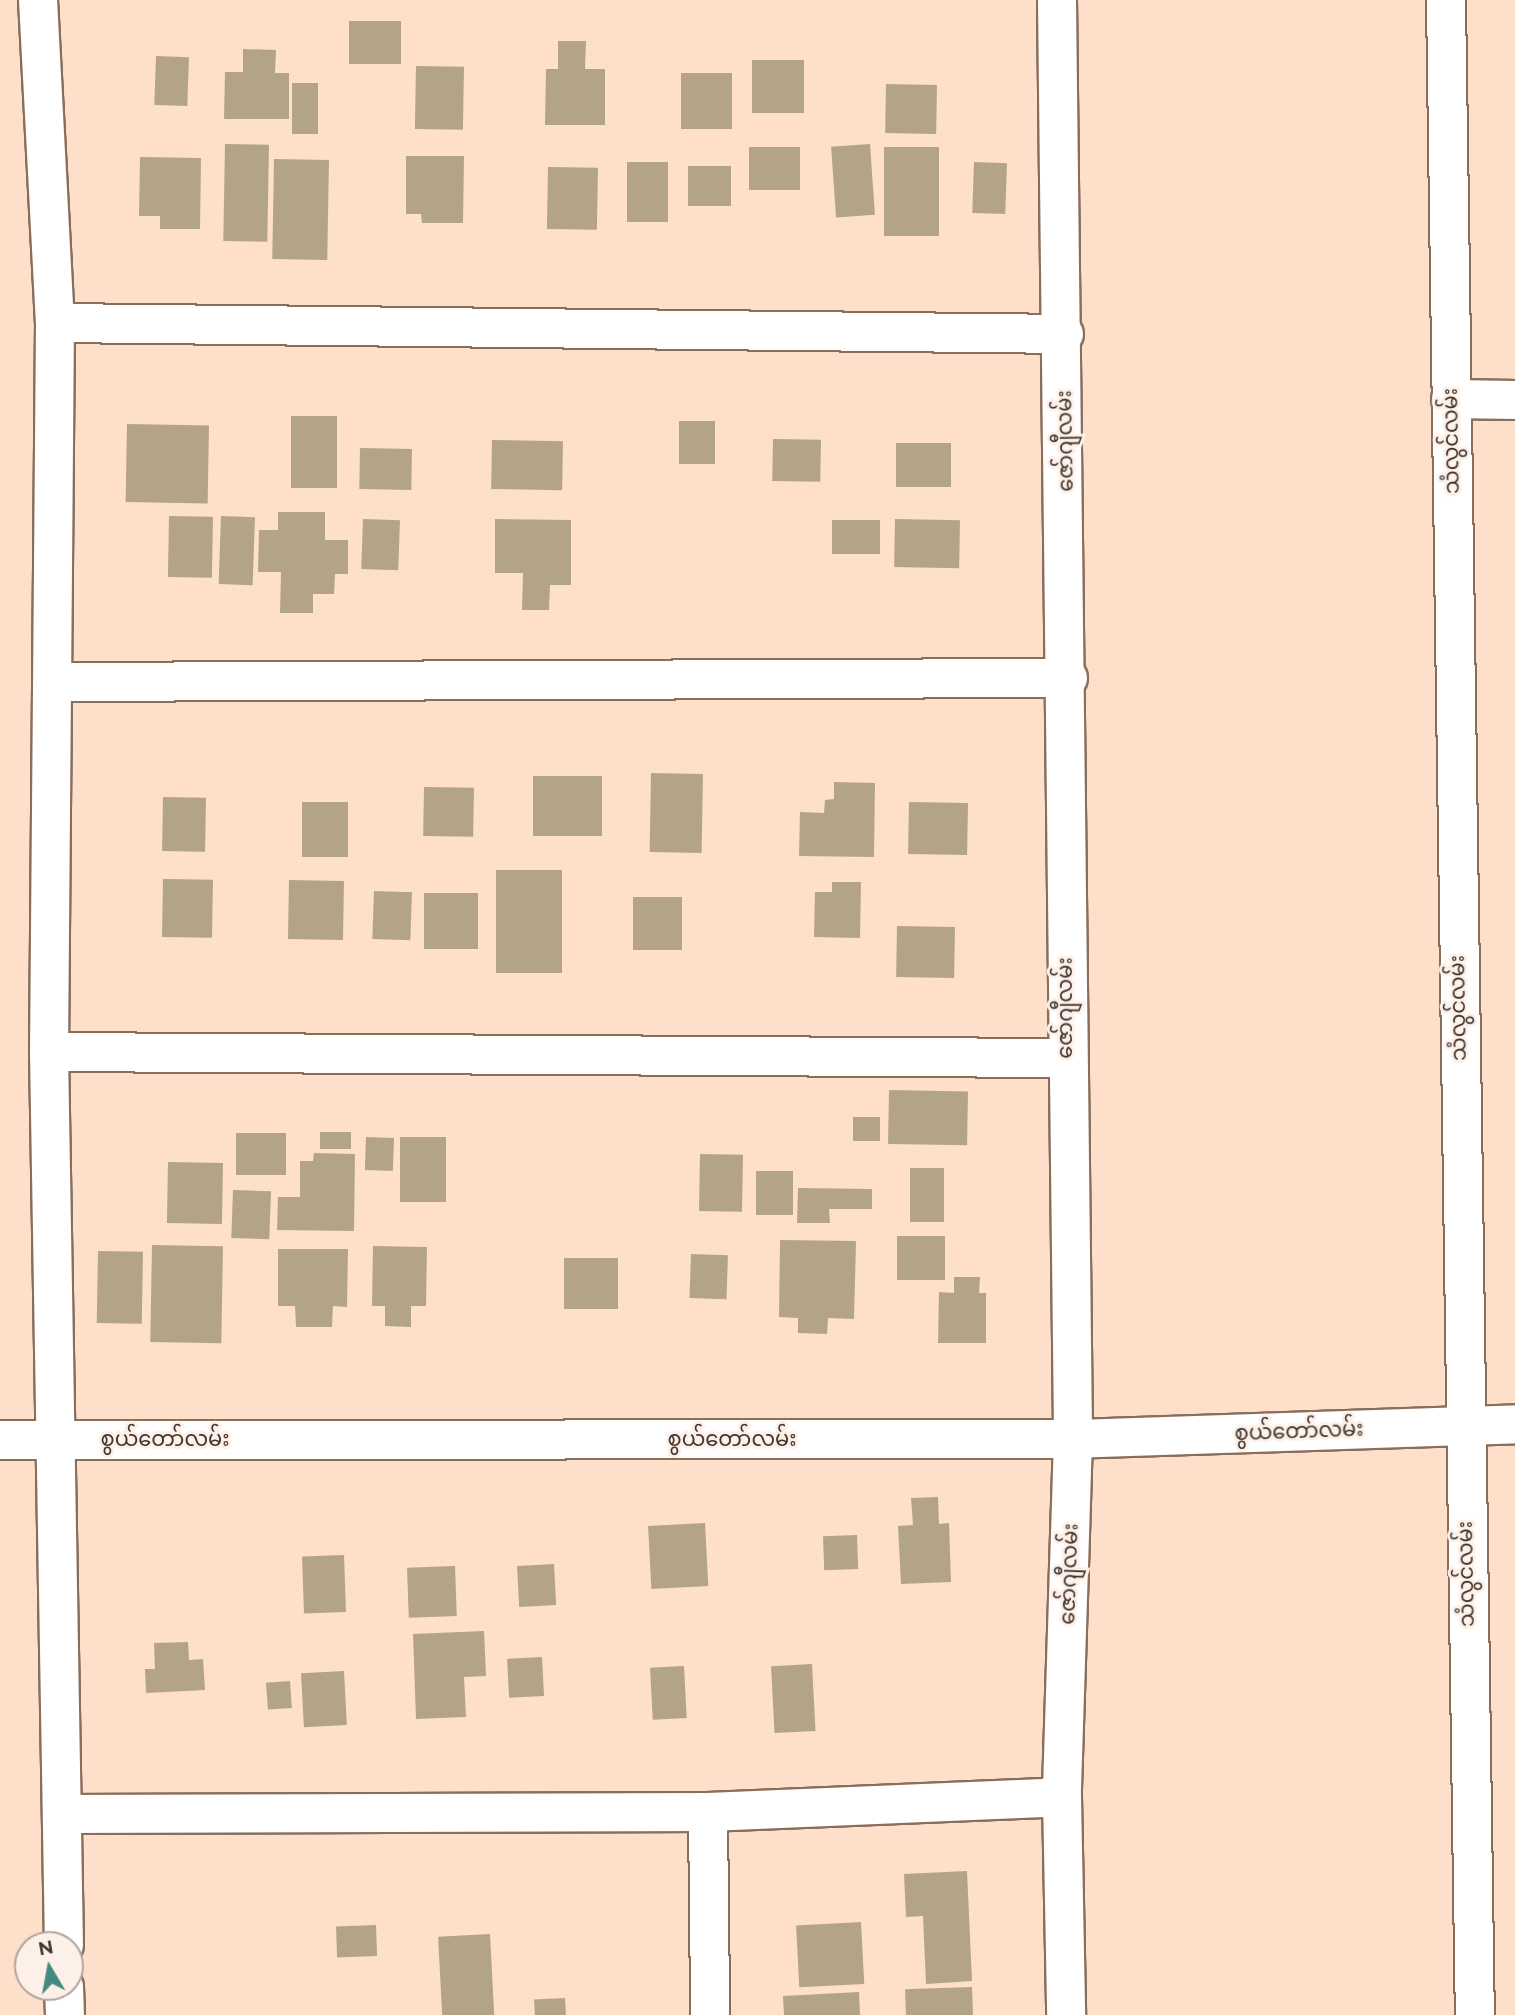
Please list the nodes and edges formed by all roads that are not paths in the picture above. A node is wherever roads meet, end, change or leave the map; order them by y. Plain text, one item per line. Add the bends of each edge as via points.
1 (38, 0) edge
2 (1057, 0) edge
3 (1446, 0) edge
4 (55, 323) junction
5 (1064, 334) junction
6 (1451, 399) junction
7 (1515, 400) edge
8 (1068, 678) junction
9 (53, 682) junction
10 (49, 1052) junction
11 (1065, 1058) junction
12 (1463, 1424) junction
13 (1515, 1424) edge
14 (56, 1439) junction
15 (1073, 1439) junction
16 (0, 1440) edge
17 (1062, 1797) junction
18 (708, 1812) junction
19 (62, 1814) junction
20 (64, 1931) edge
21 (710, 2015) edge
22 (1066, 2015) edge
23 (1475, 2015) edge

1 - 4 street
2 - 5 street, ဇော်ဂျီလမ်း
3 - 6 street, သံလွင်လမ်း
4 - 5 street
4 - 9 street
5 - 8 street, ဇော်ဂျီလမ်း
6 - 7 street
6 - 12 street, သံလွင်လမ်း
8 - 9 street
8 - 11 street, ဇော်ဂျီလမ်း
9 - 10 street
10 - 11 street
10 - 14 street
11 - 15 street, ဇော်ဂျီလမ်း
12 - 13 street, စွယ်တော်လမ်း
12 - 15 street, စွယ်တော်လမ်း
12 - 23 street, သံလွင်လမ်း
14 - 15 street, စွယ်တော်လမ်း
14 - 16 street, စွယ်တော်လမ်း
14 - 19 street
15 - 17 street, ဇော်ဂျီလမ်း
17 - 18 street
17 - 22 street, ဇော်ဂျီလမ်း
18 - 19 street
18 - 21 street
19 - 20 street

